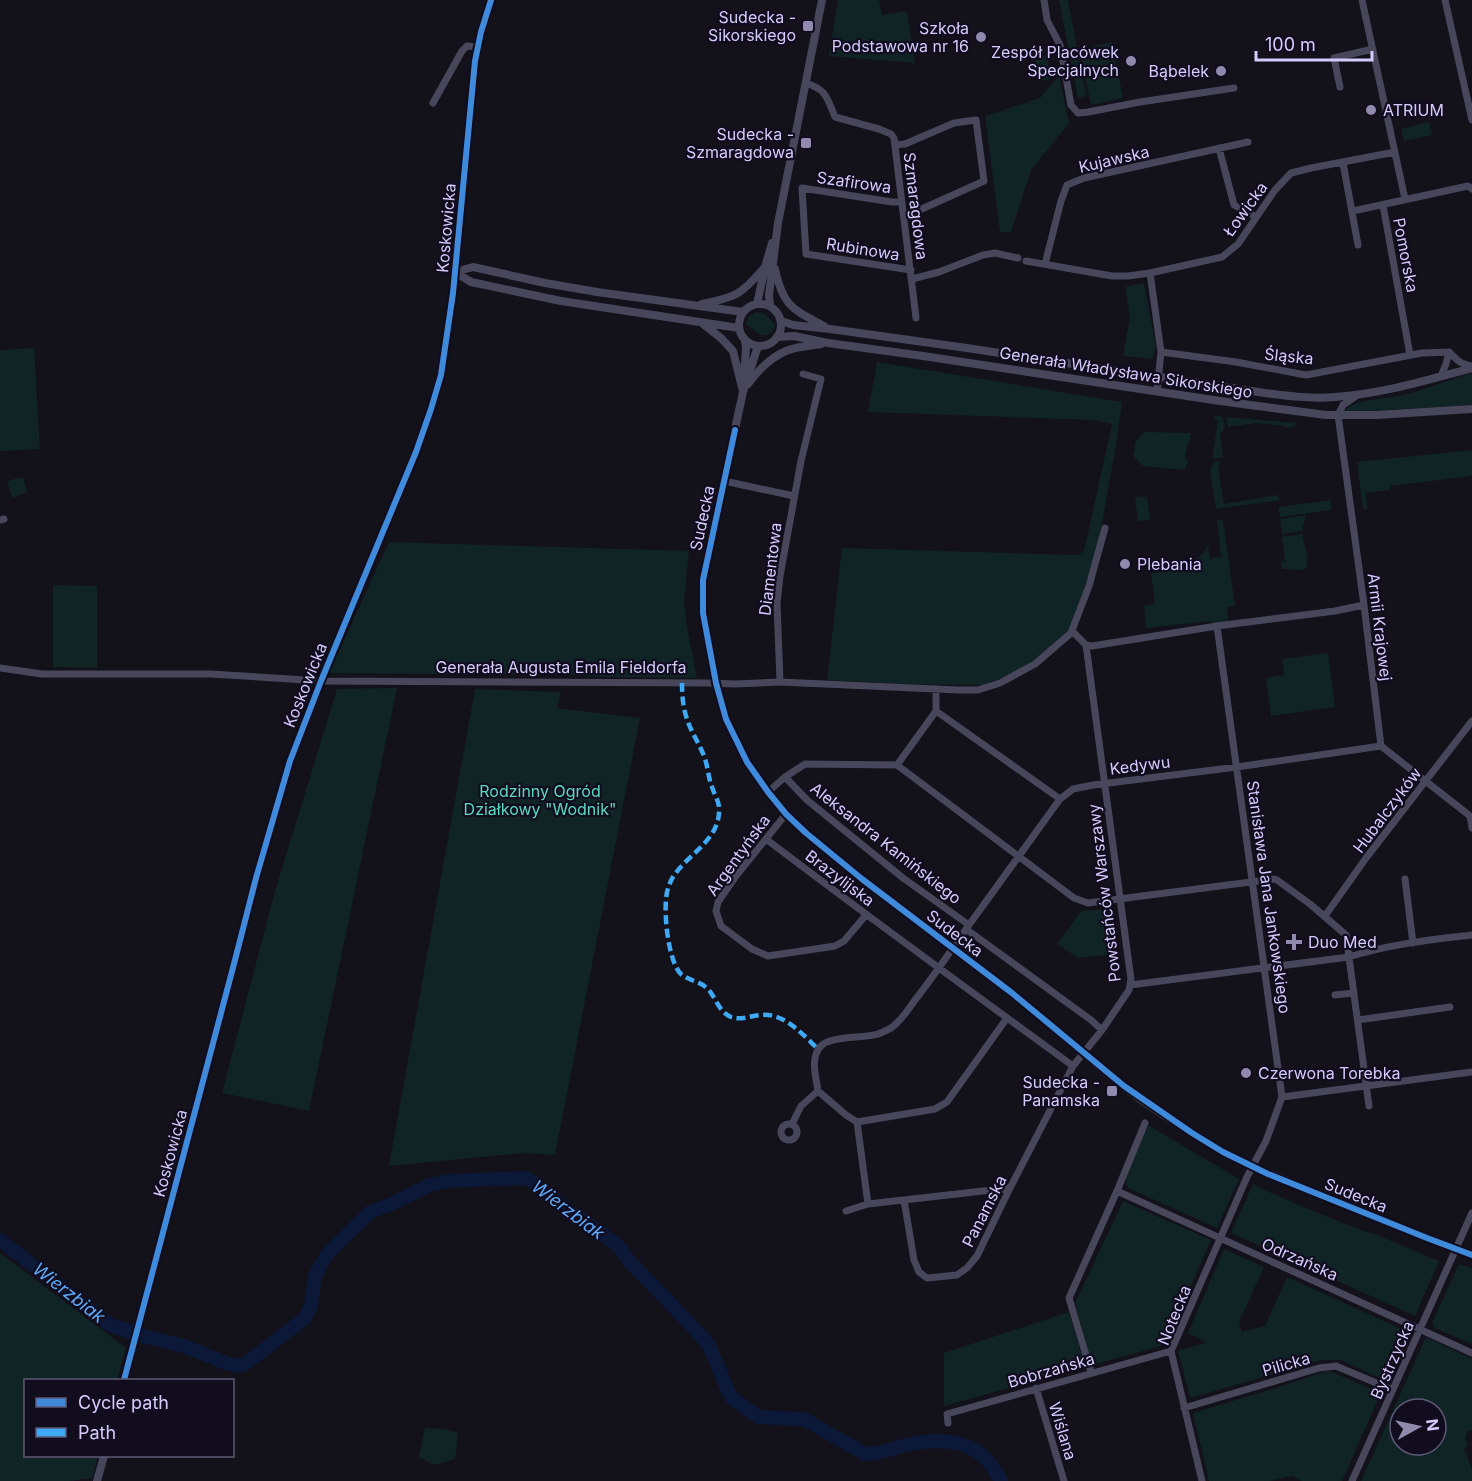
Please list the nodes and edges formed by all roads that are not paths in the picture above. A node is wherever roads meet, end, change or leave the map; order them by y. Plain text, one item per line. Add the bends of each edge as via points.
1 (491, 0) edge
2 (822, 0) edge
3 (1044, 0) edge
4 (1362, 0) edge
5 (1446, 0) edge
6 (478, 47) junction
7 (1373, 49) junction
8 (806, 83) junction
9 (1340, 87) dead end
10 (1234, 88) dead end
11 (434, 103) dead end
12 (1472, 120) edge
13 (1248, 142) dead end
14 (895, 145) junction
15 (1219, 148) junction
16 (1395, 152) junction
17 (1343, 163) junction
18 (802, 188) joint
19 (1472, 189) edge
20 (1404, 199) junction
21 (901, 202) junction
22 (1383, 204) junction
23 (1353, 211) junction
24 (904, 217) junction
25 (1256, 217) junction
26 (1358, 245) dead end
27 (458, 247) junction
28 (1018, 258) dead end
29 (1026, 261) dead end
30 (468, 262) junction
31 (1045, 264) junction
32 (769, 265) junction
33 (911, 270) junction
34 (455, 272) junction
35 (1150, 273) junction
36 (912, 279) junction
37 (471, 282) junction
38 (453, 293) junction
39 (757, 304) junction
40 (695, 305) junction
41 (771, 306) junction
42 (742, 312) junction
43 (916, 318) dead end
44 (781, 321) junction
45 (702, 323) junction
46 (739, 328) junction
47 (830, 329) junction
48 (777, 337) junction
49 (745, 340) junction
50 (828, 343) junction
51 (758, 346) junction
52 (1449, 351) junction
53 (1161, 352) junction
54 (1410, 355) junction
55 (1472, 367) edge
56 (803, 374) dead end
57 (1441, 376) junction
58 (1158, 377) junction
59 (743, 392) junction
60 (1157, 392) junction
61 (1356, 395) junction
62 (1472, 409) edge
63 (1338, 415) junction
64 (724, 481) junction
65 (794, 496) junction
66 (1105, 528) dead end
67 (1364, 605) junction
68 (1217, 626) junction
69 (1072, 631) junction
70 (1086, 645) junction
71 (0, 668) edge
72 (321, 681) junction
73 (780, 682) junction
74 (716, 683) junction
75 (936, 689) junction
76 (936, 711) junction
77 (1472, 721) edge
78 (1381, 746) junction
79 (897, 765) junction
80 (1237, 767) junction
81 (785, 777) junction
82 (1426, 781) junction
83 (1105, 783) junction
84 (768, 792) junction
85 (1060, 799) junction
86 (786, 814) junction
87 (1471, 816) edge
88 (1472, 828) edge
89 (766, 839) junction
90 (1019, 856) junction
91 (1405, 879) dead end
92 (1253, 882) junction
93 (1119, 899) junction
94 (866, 915) junction
95 (1324, 916) junction
96 (967, 927) junction
97 (1472, 935) edge
98 (1413, 943) junction
99 (952, 948) junction
100 (1349, 957) junction
101 (939, 967) junction
102 (1265, 968) junction
103 (1130, 985) junction
104 (1354, 993) junction
105 (1335, 995) dead end
106 (1450, 1006) dead end
107 (1007, 1018) junction
108 (1358, 1020) junction
109 (1102, 1030) junction
110 (1083, 1053) junction
111 (1073, 1066) junction
112 (1472, 1072) edge
113 (1365, 1086) junction
114 (818, 1091) junction
115 (1282, 1097) junction
116 (1369, 1106) dead end
117 (857, 1122) junction
118 (1145, 1123) dead end
119 (792, 1124) dead end
120 (1253, 1167) junction
121 (1010, 1188) junction
122 (1116, 1191) junction
123 (904, 1200) junction
124 (868, 1204) junction
125 (846, 1211) dead end
126 (1472, 1214) edge
127 (1221, 1238) junction
128 (1456, 1249) junction
129 (1472, 1255) edge
130 (1420, 1328) junction
131 (1171, 1351) junction
132 (1472, 1353) edge
133 (1091, 1372) junction
134 (124, 1379) edge
135 (1036, 1388) junction
136 (1393, 1390) junction
137 (1184, 1408) junction
138 (948, 1423) dead end
139 (103, 1457) edge
140 (97, 1481) edge
141 (1064, 1481) edge
142 (1202, 1481) edge
143 (1352, 1481) edge

1 - 6 street, Koskowicka
2 - 8 street
3 - 10 street via 1047,20 1060,45 1071,105 1078,113
4 - 7 street, Pomorska
5 - 12 street
6 - 11 street via 467,46 462,51
6 - 27 street, Koskowicka
7 - 9 street via 1334,58
7 - 16 street, Pomorska
8 - 14 street, Szmaragdowa via 819,87 835,117 891,134
8 - 32 street
13 - 15 street, Kujawska
14 - 21 street, Szmaragdowa
14 - 24 street via 954,123 976,120 984,182
15 - 25 street via 1234,205
15 - 31 street, Kujawska via 1067,185
16 - 17 street, Łowicka
16 - 20 street, Pomorska
17 - 23 street
17 - 25 street, Łowicka via 1291,173
18 - 21 street, Szafirowa
18 - 33 street, Rubinowa via 806,254
19 - 20 street via 1468,186
20 - 22 street, Pomorska
21 - 24 street, Szmaragdowa
22 - 23 street
22 - 54 street, Pomorska
23 - 26 street
24 - 33 street, Szmaragdowa
25 - 35 street, Łowicka via 1238,244 1222,256
27 - 30 street
27 - 34 street, Koskowicka
28 - 36 street via 995,253 983,255
29 - 31 street, Łowicka
30 - 34 street
30 - 40 street via 566,287
31 - 35 street, Łowicka via 1112,276
32 - 39 street
32 - 40 street via 734,296
32 - 41 street
32 - 47 street via 786,301 800,314
33 - 36 street, Szmaragdowa
34 - 37 street
34 - 38 street, Koskowicka
35 - 53 street
36 - 43 street, Szmaragdowa
37 - 38 street
37 - 45 street
38 - 72 street, Koskowicka via 445,355 431,409
39 - 41 street
39 - 42 street
40 - 42 street
41 - 44 street
42 - 46 street
44 - 47 street, Generała Władysława Sikorskiego
44 - 48 street
45 - 46 street
45 - 59 street via 733,351
46 - 49 street
47 - 58 street, Generała Władysława Sikorskiego
48 - 50 street, Generała Władysława Sikorskiego
48 - 51 street
49 - 51 street
49 - 59 street, Sudecka
50 - 59 street via 784,352 770,361
50 - 60 street, Generała Władysława Sikorskiego
51 - 59 street, Sudecka
52 - 54 street, Śląska
52 - 55 street via 1458,361
52 - 57 street
53 - 54 street, Śląska via 1306,375
53 - 58 street
55 - 57 street, Generała Władysława Sikorskiego
56 - 65 street, Diamentowa via 821,379
57 - 61 street, Generała Władysława Sikorskiego
58 - 60 street
58 - 61 street, Generała Władysława Sikorskiego via 1299,397
59 - 64 street, Sudecka
60 - 63 street, Generała Władysława Sikorskiego
61 - 63 street
62 - 63 street, Generała Władysława Sikorskiego
63 - 67 street, Armii Krajowej
64 - 65 street
64 - 74 street, Sudecka via 702,595
65 - 73 street, Diamentowa via 777,603
66 - 69 street, Generała Augusta Emila Fieldorfa
67 - 68 street
67 - 78 street, Armii Krajowej
68 - 70 street
68 - 80 street, Stanisława Jana Jankowskiego
69 - 70 street
69 - 75 street, Generała Augusta Emila Fieldorfa via 1035,664 1000,683 978,690
70 - 83 street, Powstańców Warszawy
71 - 72 street, Generała Augusta Emila Fieldorfa via 42,674 176,673
72 - 74 street, Generała Augusta Emila Fieldorfa
72 - 134 street, Koskowicka via 290,761 263,851
73 - 74 street, Generała Augusta Emila Fieldorfa
73 - 75 street, Generała Augusta Emila Fieldorfa
74 - 84 street, Sudecka via 733,734
75 - 76 street
76 - 79 street
76 - 85 street
77 - 82 street, Hubalczyków
78 - 80 street, Kedywu
78 - 82 street
79 - 81 street via 805,764
79 - 90 street
80 - 83 street, Kedywu
80 - 92 street, Stanisława Jana Jankowskiego
81 - 84 street
81 - 96 street, Aleksandra Kamińskiego via 807,800
82 - 87 street
82 - 95 street, Hubalczyków
83 - 85 street, Kedywu via 1078,787
83 - 93 street, Powstańców Warszawy
84 - 86 street, Sudecka
85 - 90 street, Kedywu
86 - 89 street, Argentyńska
86 - 99 street, Sudecka
87 - 88 street
89 - 94 street, Brazylijska
89 - 94 street, Argentyńska via 718,902 716,911 721,926 768,956 835,946
90 - 93 street via 1082,902
90 - 96 street, Kedywu
91 - 98 street
92 - 93 street
92 - 95 street via 1277,880
92 - 102 street, Stanisława Jana Jankowskiego
93 - 103 street, Powstańców Warszawy
94 - 101 street, Brazylijska
95 - 100 street via 1346,935
96 - 99 street, Aleksandra Kamińskiego
96 - 109 street, Aleksandra Kamińskiego
97 - 98 street
98 - 100 street
99 - 101 street, Aleksandra Kamińskiego
99 - 110 street, Sudecka
100 - 102 street
100 - 104 street
101 - 107 street, Brazylijska
101 - 114 street, Aleksandra Kamińskiego via 892,1027 879,1034 823,1044 815,1056
102 - 103 street
102 - 115 street, Stanisława Jana Jankowskiego
103 - 109 street, Powstańców Warszawy
104 - 105 street
104 - 108 street
106 - 108 street
107 - 111 street, Brazylijska
107 - 117 street via 947,1102 935,1109
108 - 113 street
109 - 110 street, Powstańców Warszawy
110 - 111 street, Panamska
110 - 120 street, Sudecka via 1160,1112
111 - 121 street, Panamska
112 - 113 street
113 - 115 street
113 - 116 street
114 - 117 street
114 - 119 street via 801,1106
115 - 120 street, Stanisława Jana Jankowskiego
117 - 124 street
118 - 122 street
120 - 127 street, Notecka
120 - 128 street, Sudecka
121 - 123 street
121 - 123 street, Panamska via 977,1256 957,1275 927,1278 919,1272
122 - 127 street, Odrzańska
122 - 133 street via 1069,1298
123 - 124 street
124 - 125 street
126 - 128 street
127 - 130 street, Odrzańska
127 - 131 street, Notecka
128 - 129 street, Sudecka
128 - 130 street, Bystrzycka
130 - 132 street, Odrzańska
130 - 136 street, Bystrzycka
131 - 133 street, Bobrzańska
131 - 137 street, Notecka
133 - 135 street, Bobrzańska
135 - 138 street, Bobrzańska via 947,1414
135 - 141 street, Wiślana
136 - 137 street, Pilicka via 1336,1366
136 - 143 street, Bystrzycka
137 - 142 street, Notecka
139 - 140 street

